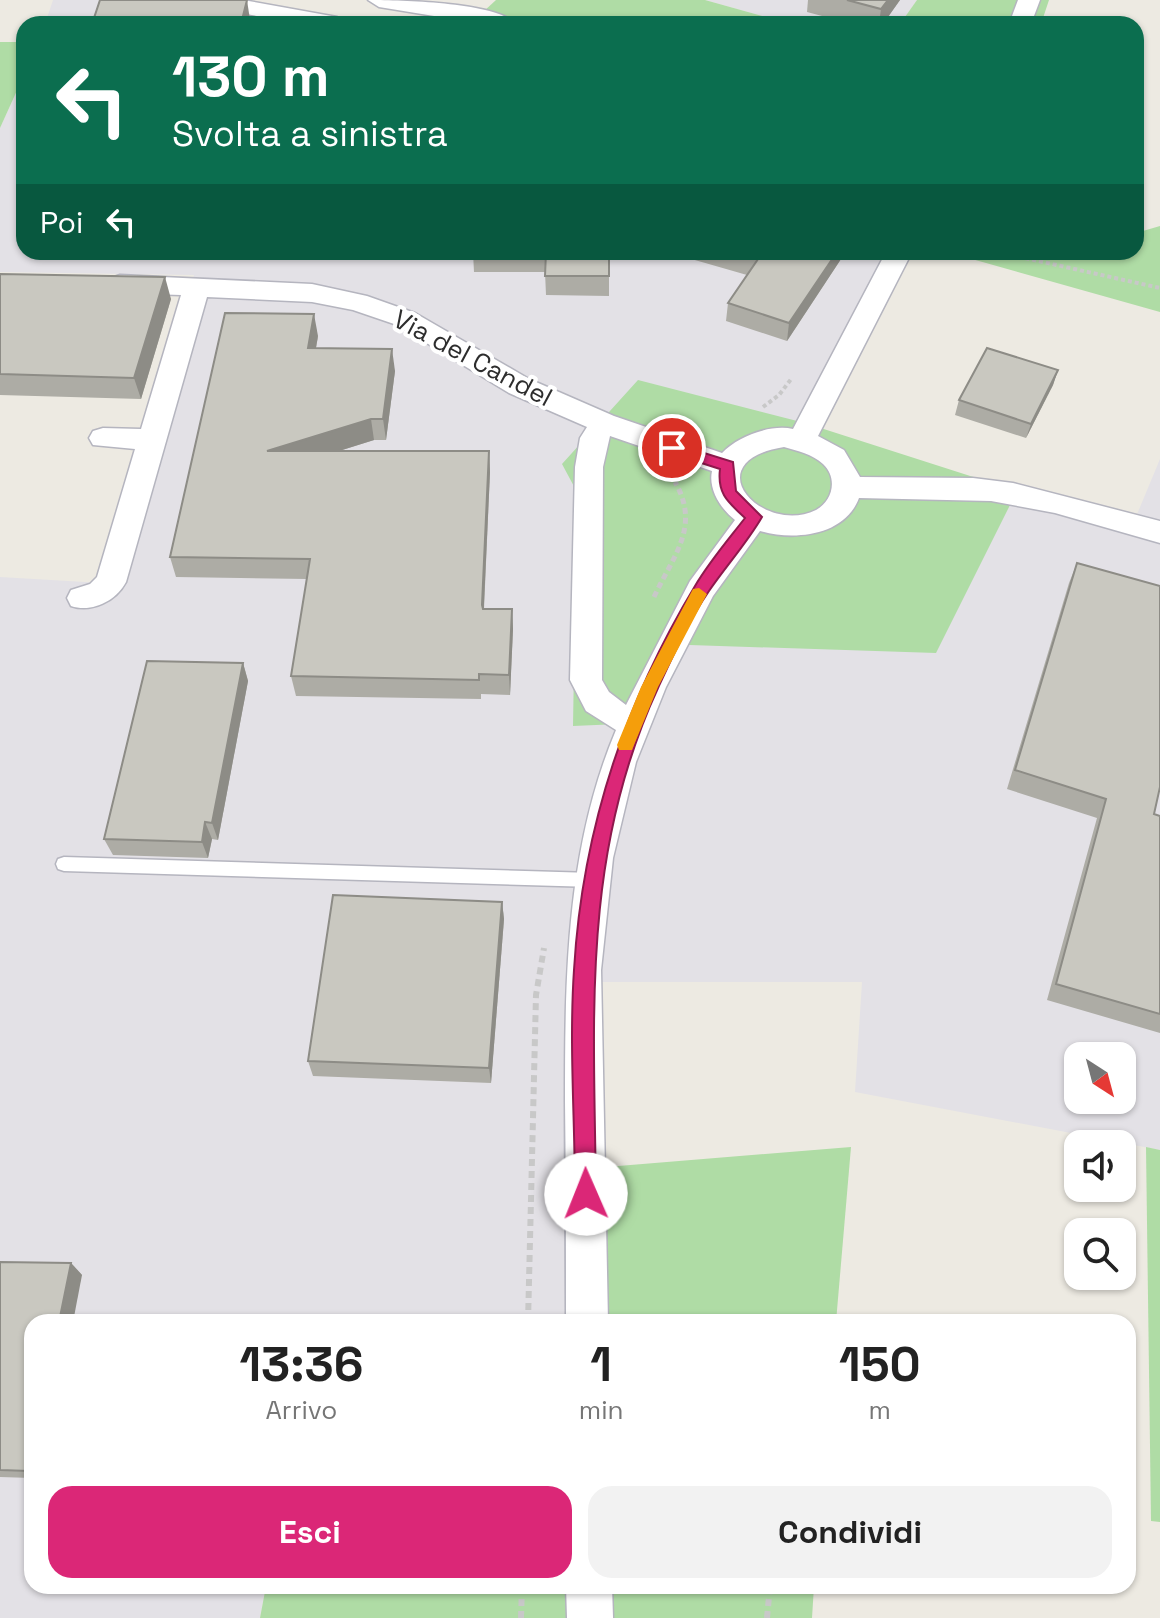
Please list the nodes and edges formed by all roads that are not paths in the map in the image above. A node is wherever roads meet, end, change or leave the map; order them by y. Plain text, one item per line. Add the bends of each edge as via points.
1 (207, 0) edge
2 (379, 0) edge
3 (294, 16) edge
4 (475, 16) edge
5 (895, 260) edge
6 (91, 283) edge
7 (197, 286) junction
8 (604, 423) junction
9 (103, 438) dead end
10 (154, 439) junction
11 (802, 440) junction
12 (728, 466) junction
13 (849, 487) junction
14 (754, 517) junction
15 (1160, 532) edge
16 (82, 598) dead end
17 (633, 724) junction
18 (64, 864) dead end
19 (593, 880) junction
20 (587, 1314) edge
21 (589, 1594) edge
22 (590, 1618) edge

1 - 3 street
2 - 4 street
5 - 11 street
6 - 7 street, Via del Candel
7 - 8 street, Via del Candel via 336,296 386,311 519,386
7 - 10 street
8 - 12 street, Via del Candel
8 - 17 street via 594,438 589,467 586,680 601,705
9 - 10 street
10 - 16 street via 111,582
11 - 12 street via 765,439 749,445
11 - 13 street via 831,453
12 - 14 street via 729,494
13 - 14 street via 845,500 824,519 789,526
13 - 15 street via 1023,495
14 - 17 street via 701,589
17 - 19 street via 608,805
18 - 19 lane
19 - 20 street via 583,970
21 - 22 street

